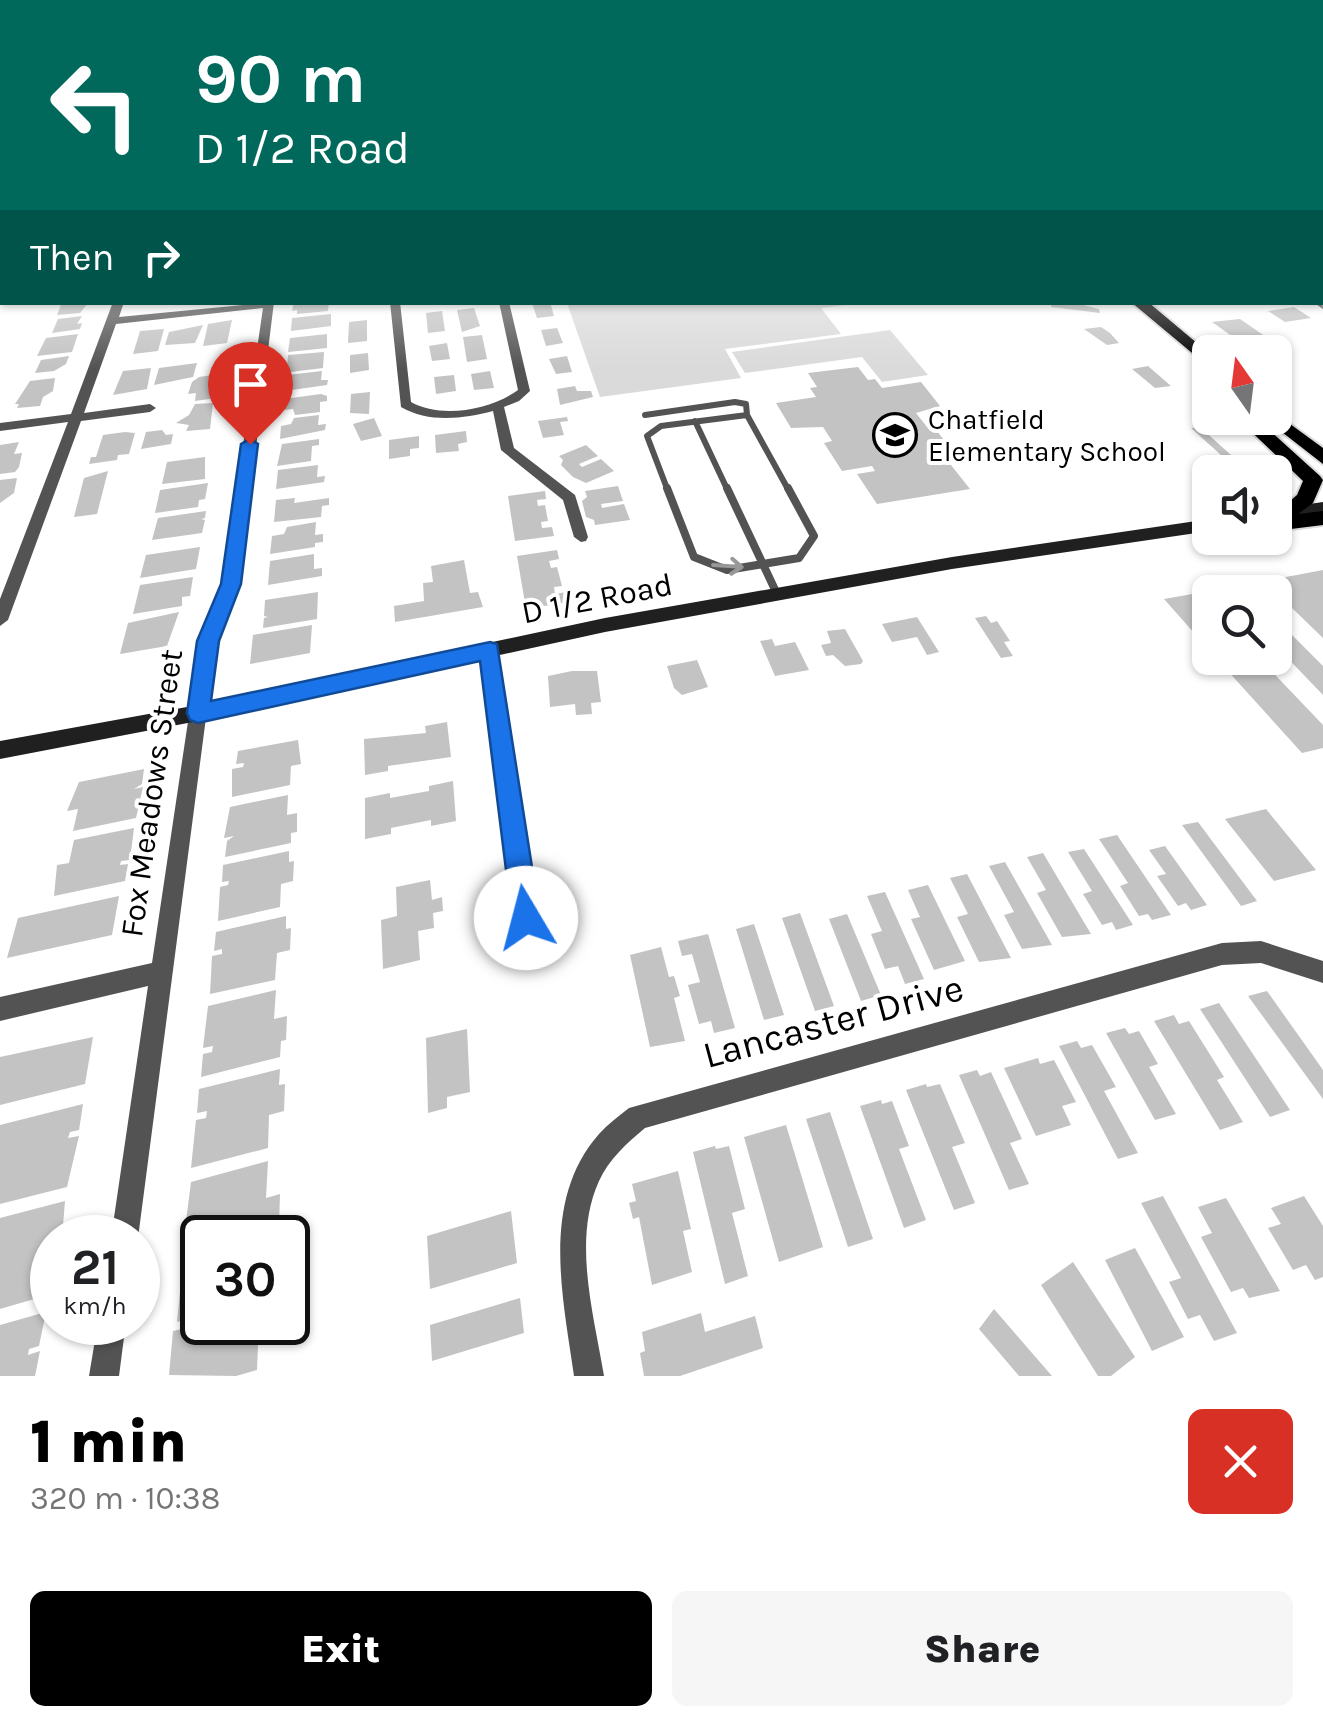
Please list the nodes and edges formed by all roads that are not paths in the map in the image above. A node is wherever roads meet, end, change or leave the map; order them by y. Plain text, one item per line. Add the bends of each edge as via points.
1 (118, 305) edge
2 (259, 305) edge
3 (268, 305) edge
4 (396, 305) edge
5 (505, 305) edge
6 (1142, 305) edge
7 (112, 322) junction
8 (1192, 348) edge
9 (498, 407) junction
10 (150, 408) dead end
11 (644, 415) dead end
12 (747, 415) junction
13 (76, 417) junction
14 (695, 421) junction
15 (0, 427) edge
16 (1292, 432) edge
17 (1264, 435) edge
18 (1286, 455) edge
19 (1323, 458) edge
20 (1292, 461) edge
21 (1323, 507) edge
22 (1292, 508) edge
23 (1292, 514) edge
24 (1292, 517) edge
25 (1323, 518) edge
26 (1192, 528) edge
27 (581, 537) dead end
28 (763, 564) junction
29 (777, 594) junction
30 (0, 620) edge
31 (490, 650) junction
32 (198, 713) junction
33 (0, 750) edge
34 (526, 918) dead end
35 (161, 972) junction
36 (1323, 972) edge
37 (0, 1009) edge
38 (127, 1215) edge
39 (109, 1345) edge
40 (104, 1376) edge
41 (590, 1376) edge

1 - 7 street
2 - 7 street
3 - 32 street, Fox Meadows Street via 231,584 208,641
4 - 9 street via 408,408 437,415
5 - 9 street via 525,387 516,400
6 - 8 main road
7 - 13 street
9 - 27 street via 508,450 570,498
10 - 13 street
11 - 12 lane via 735,402 746,404
12 - 14 lane
12 - 28 lane via 814,536 799,558
13 - 15 street
13 - 30 street
14 - 28 lane
14 -> 28 lane via 660,426 647,436 694,557 728,570
16 - 19 main road
17 - 18 main road
20 - 22 main road via 1313,480 1306,498
21 - 23 main road
24 - 25 main road
26 - 29 main road, D 1/2 Road
28 - 29 lane
29 - 31 main road, D 1/2 Road
31 - 32 main road, D 1/2 Road
31 - 34 street
32 - 33 main road, D 1/2 Road
32 - 35 street, Fox Meadows Street
35 - 37 street
35 - 38 street, Fox Meadows Street
36 - 41 street, Lancaster Drive via 1261,952 1222,954 638,1117 590,1166 574,1216 573,1257
39 - 40 street

